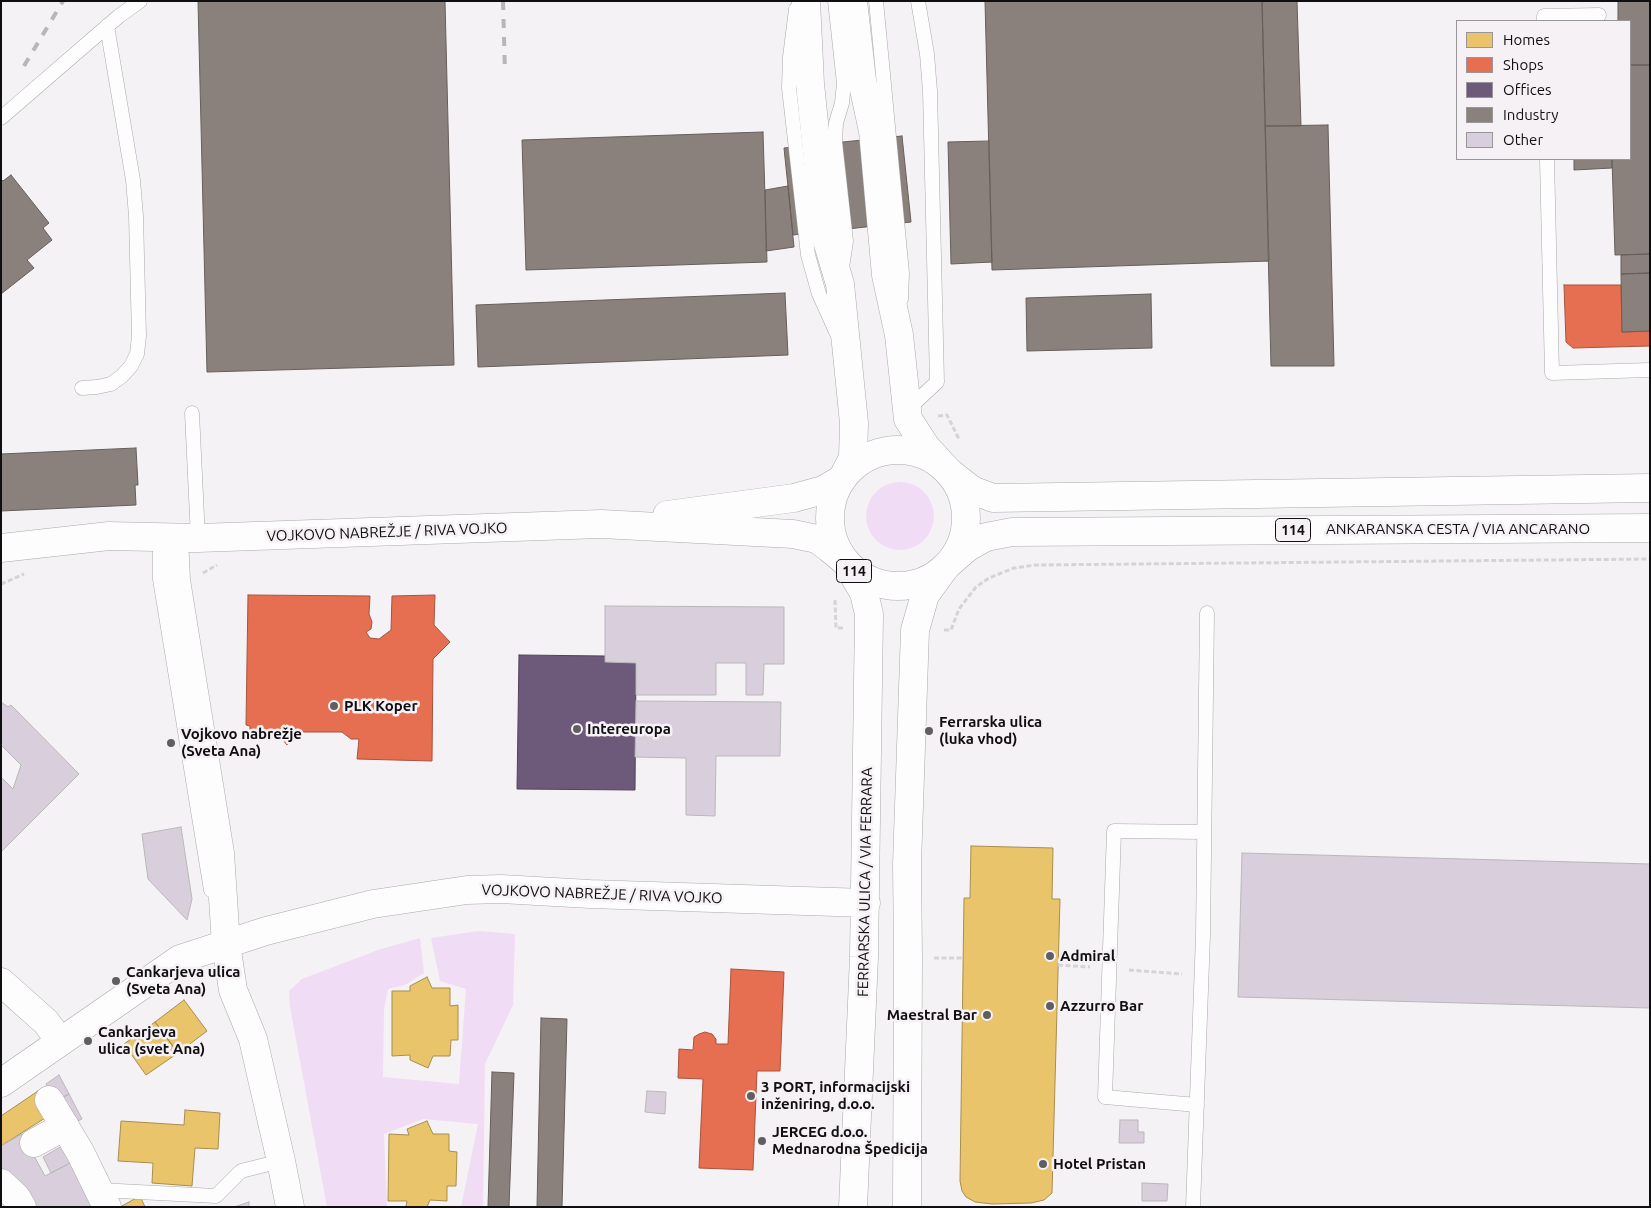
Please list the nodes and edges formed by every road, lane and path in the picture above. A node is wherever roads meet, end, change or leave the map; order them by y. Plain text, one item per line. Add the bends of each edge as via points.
1 (140, 1) edge
2 (797, 1) edge
3 (806, 1) edge
4 (835, 1) edge
5 (853, 1) edge
6 (876, 1) edge
7 (918, 1) edge
8 (1599, 14) dead end
9 (1544, 20) edge
10 (107, 26) junction
11 (1, 118) edge
12 (1547, 160) edge
13 (840, 284) junction
14 (899, 335) junction
15 (847, 357) junction
16 (1650, 370) edge
17 (82, 388) dead end
18 (907, 410) junction
19 (192, 413) dead end
20 (947, 415) dead end
21 (961, 444) dead end
22 (949, 472) junction
23 (842, 479) junction
24 (1650, 488) edge
25 (601, 524) junction
26 (1650, 528) edge
27 (177, 538) junction
28 (1, 548) edge
29 (1650, 559) edge
30 (846, 562) junction
31 (946, 566) junction
32 (1207, 613) dead end
33 (951, 630) dead end
34 (1204, 832) junction
35 (866, 903) junction
36 (226, 944) junction
37 (1, 982) edge
38 (60, 1041) junction
39 (1, 1083) edge
40 (1197, 1105) junction
41 (34, 1143) dead end
42 (281, 1161) junction
43 (1, 1183) edge
44 (103, 1198) edge
45 (22, 1207) edge
46 (290, 1207) edge
47 (854, 1207) edge
48 (907, 1207) edge
49 (1193, 1207) edge

1 - 10 lane
2 - 15 lane via 789,88 808,255 819,294
3 - 13 street via 810,84 826,237
4 - 13 lane via 844,94 836,123 835,142 846,241
5 - 14 street via 862,80 873,131 886,274
6 - 14 lane via 902,274
7 - 18 lane via 930,91 937,382
8 - 9 lane via 1544,16
10 - 11 lane
10 - 17 lane via 133,180 139,336 137,354 122,376 111,384
12 - 16 lane via 1552,373
13 - 15 street
14 - 18 street
15 - 23 street via 854,423 853,458
18 - 22 street via 908,419 926,447
19 - 27 lane
20 - 21 path
22 - 23 street, 114 via 934,459 912,451 890,450 868,456 849,469
22 - 24 street, 114 via 972,490 1002,499
22 - 31 street, 114 via 962,493 967,515 964,538
23 - 25 street via 823,490 794,498
23 - 30 street, 114 via 829,510 830,532 838,554
25 - 27 street, VOJKOVO NABREŽJE / RIVA VOJKO
25 - 30 street via 792,534 816,539
26 - 31 street, ANKARANSKA CESTA / VIA ANCARANO / 114 via 1012,532 986,537
27 - 28 street, VOJKOVO NABREŽJE / RIVA VOJKO via 109,536
27 - 36 street via 176,580 220,853
29 - 33 path via 1036,565 1014,568 976,587 958,609
30 - 31 street, 114 via 873,582 895,587 918,584
30 - 35 street, FERRARSKA ULICA / VIA FERRARA via 864,593 869,614
31 - 48 street via 925,595 915,630 907,864
32 - 34 lane
34 - 40 lane
34 - 40 lane via 1114,831 1105,1097
35 - 36 street, VOJKOVO NABREŽJE / RIVA VOJKO via 467,890 373,904
35 - 47 street, FERRARSKA ULICA / VIA FERRARA
36 - 38 street, VOJKOVO NABREŽJE / RIVA VOJKO via 180,959
36 - 42 street via 233,990 253,1039
37 - 38 street via 46,1022
38 - 39 street, VOJKOVO NABREŽJE / RIVA VOJKO
40 - 49 lane
41 - 44 street via 57,1112
42 - 44 lane via 241,1171 216,1196
42 - 46 street
43 - 45 street

